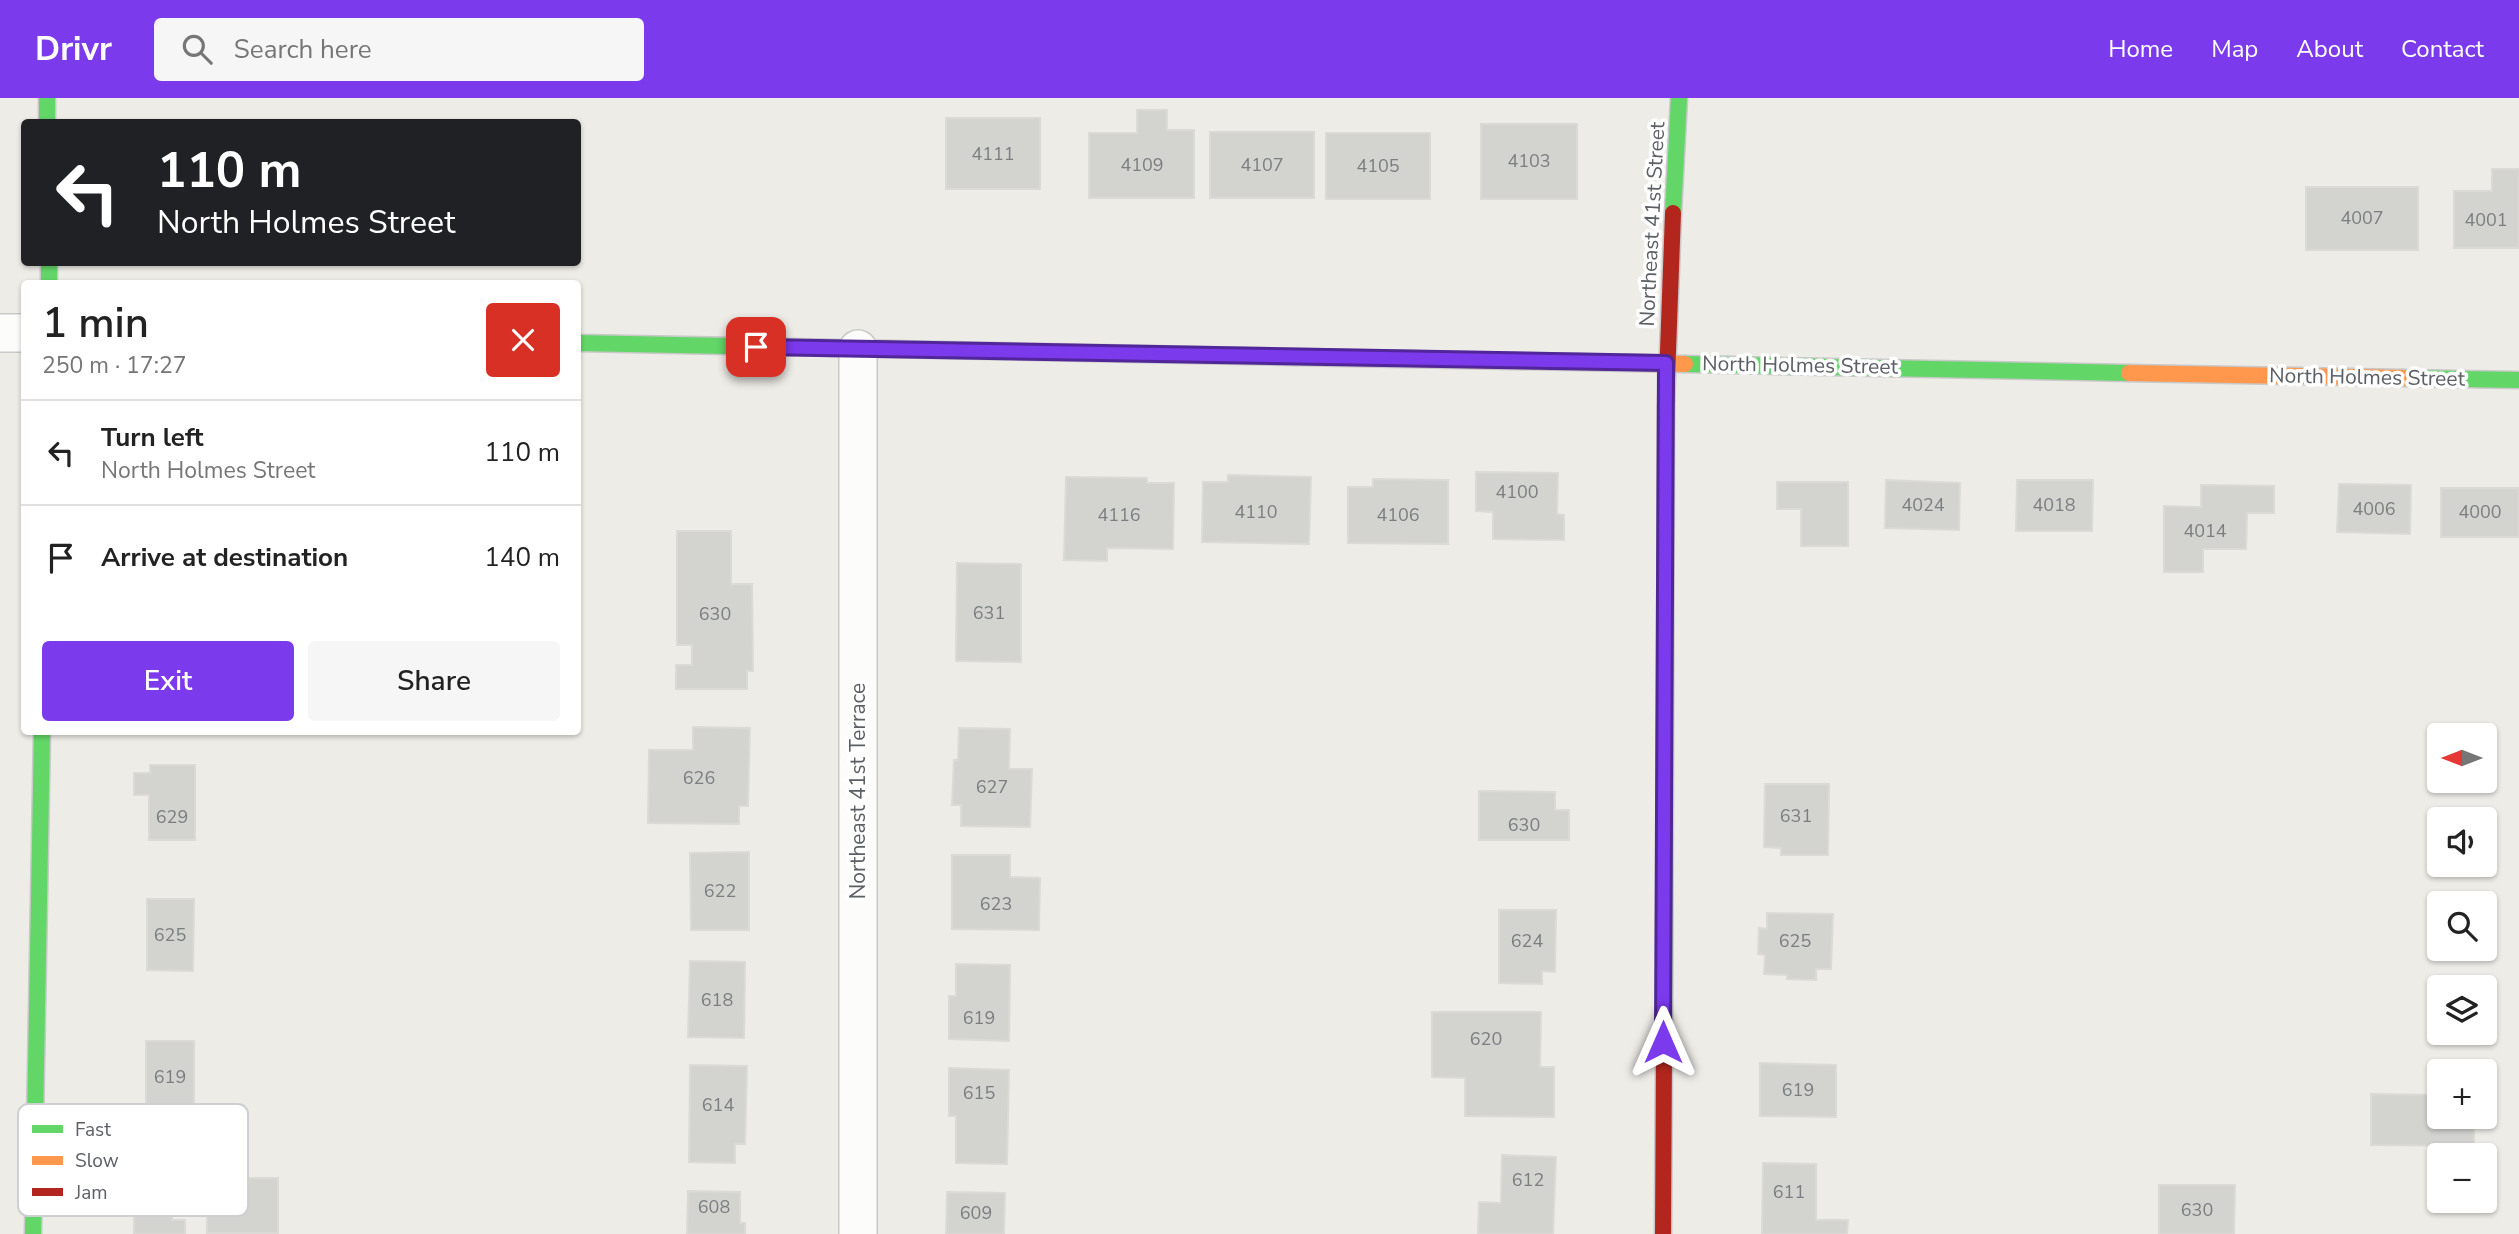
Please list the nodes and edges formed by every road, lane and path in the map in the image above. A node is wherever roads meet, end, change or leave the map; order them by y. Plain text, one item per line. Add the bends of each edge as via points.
1 (47, 98) edge
2 (1679, 98) edge
3 (47, 119) edge
4 (0, 333) edge
5 (21, 333) edge
6 (581, 344) edge
7 (858, 349) junction
8 (1666, 363) junction
9 (2519, 380) edge
10 (42, 735) edge
11 (35, 1104) edge
12 (33, 1216) edge
13 (33, 1234) edge
14 (858, 1234) edge
15 (1662, 1234) edge

1 - 3 street
2 - 8 street, Northeast 41st Street
4 - 5 street
6 - 7 street, North Holmes Street
7 - 8 street, North Holmes Street
7 - 14 street, Northeast 41st Terrace
8 - 9 street, North Holmes Street
8 - 15 street, Northeast 41st Street
10 - 11 street
12 - 13 street

